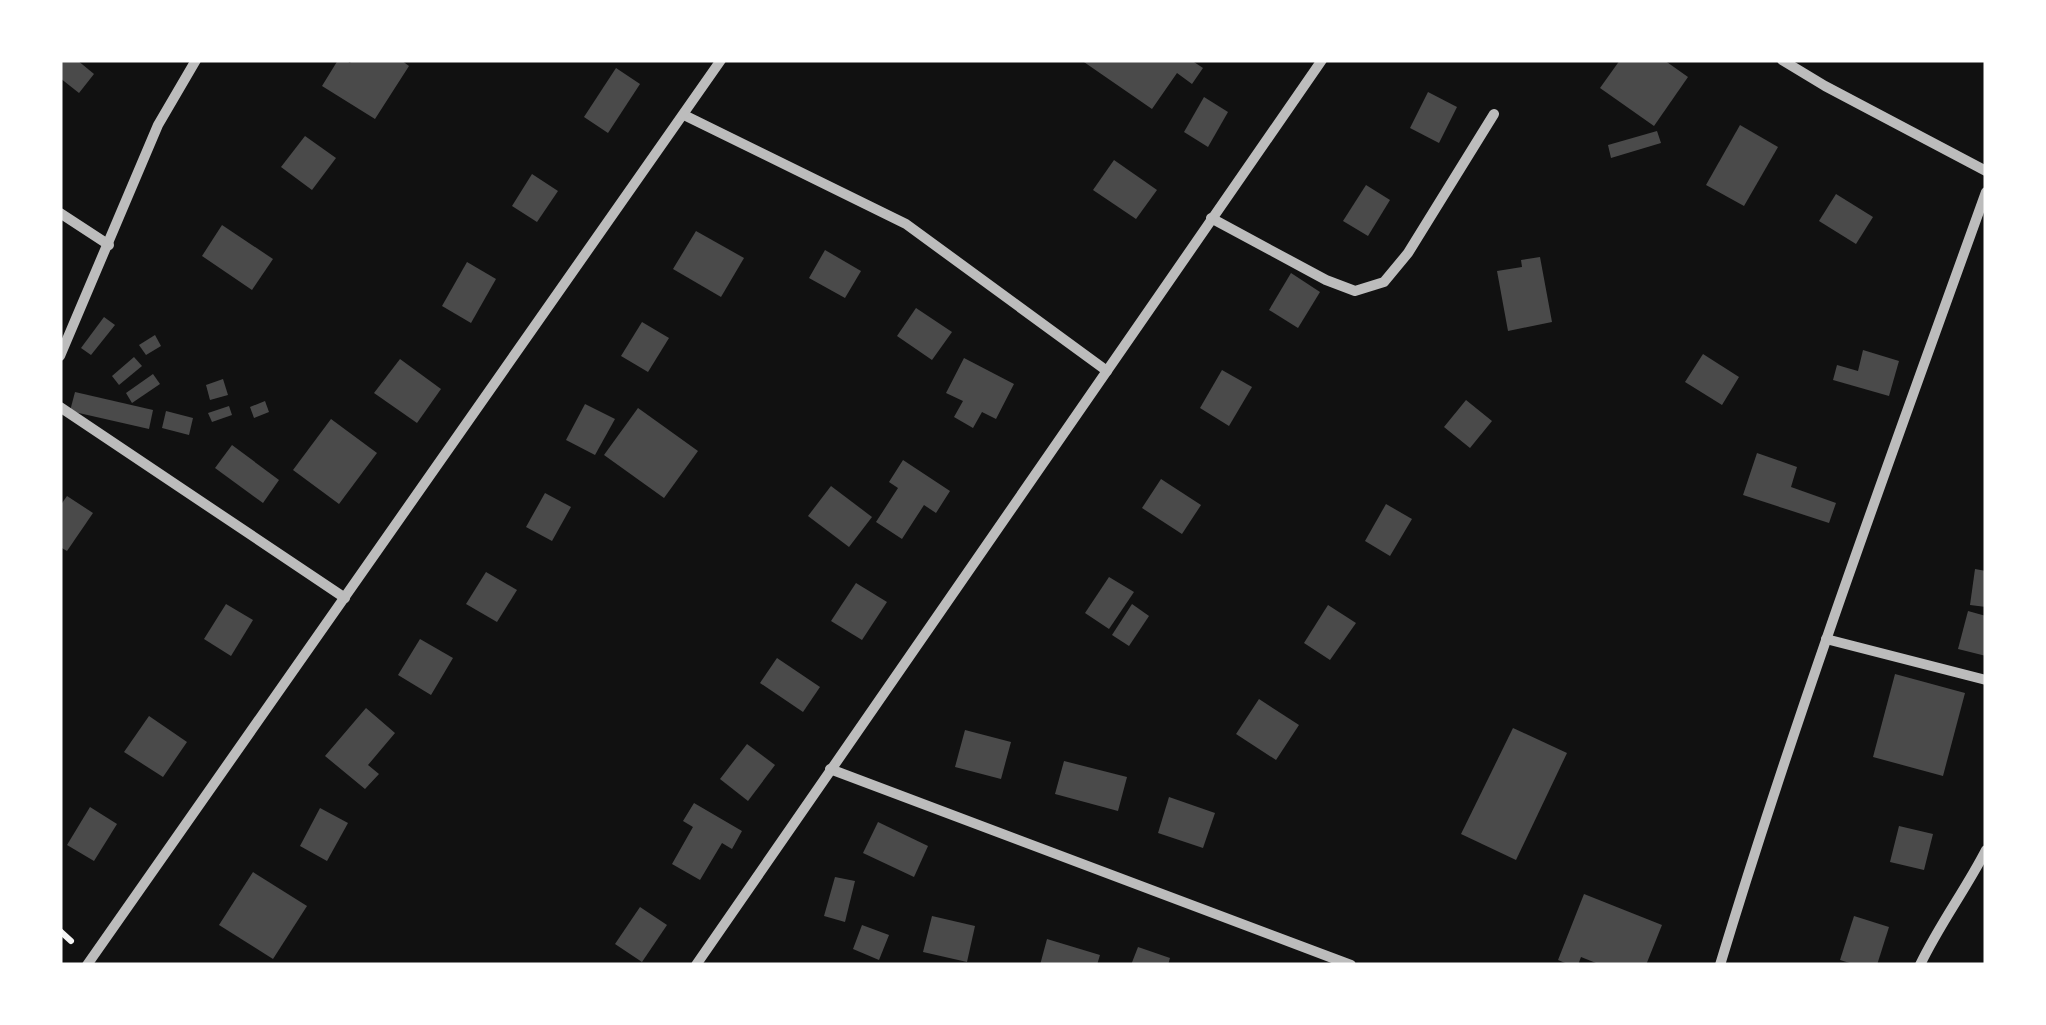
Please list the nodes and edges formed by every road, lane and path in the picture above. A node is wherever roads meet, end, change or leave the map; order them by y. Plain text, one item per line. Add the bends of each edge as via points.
1 (196, 60) edge
2 (721, 60) edge
3 (1322, 60) edge
4 (1782, 60) edge
5 (684, 114) junction
6 (1494, 114) dead end
7 (1986, 171) edge
8 (1986, 192) edge
9 (60, 213) edge
10 (1211, 218) junction
11 (108, 245) junction
12 (60, 356) edge
13 (1107, 371) junction
14 (60, 407) edge
15 (345, 598) junction
16 (1826, 639) junction
17 (1986, 680) edge
18 (830, 769) junction
19 (1986, 850) edge
20 (86, 965) edge
21 (696, 965) edge
22 (1351, 965) edge
23 (1720, 965) edge
24 (1920, 965) edge

1 - 11 street via 158,125
2 - 5 street
3 - 10 street
4 - 7 street
5 - 13 street via 906,224
5 - 15 street
6 - 10 street via 1384,282 1355,291
8 - 16 street
9 - 11 street
10 - 13 street
11 - 12 street
13 - 18 street
14 - 15 street
15 - 20 street
16 - 17 street
16 - 23 street
18 - 21 street
18 - 22 street
19 - 24 street

